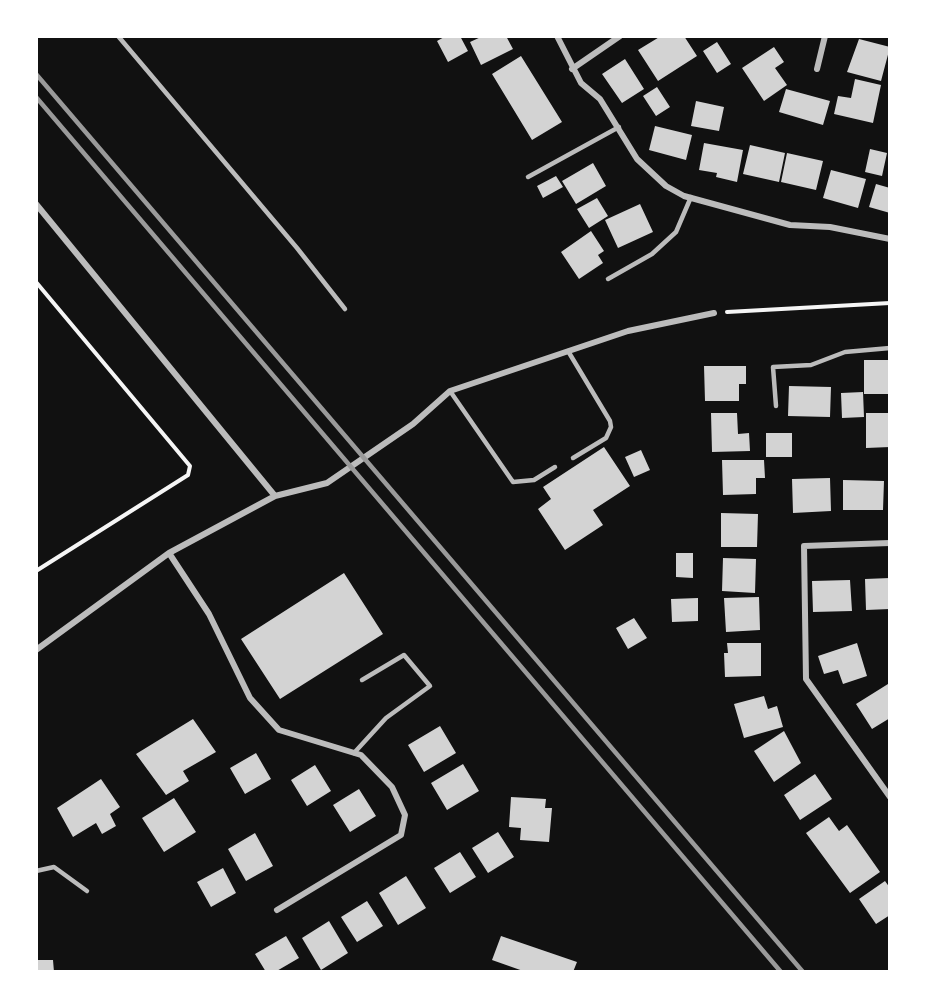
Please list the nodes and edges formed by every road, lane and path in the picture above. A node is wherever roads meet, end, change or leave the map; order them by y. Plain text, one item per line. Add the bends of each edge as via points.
1 (118, 36) edge
2 (557, 36) edge
3 (620, 36) edge
4 (825, 36) edge
5 (572, 69) junction
6 (817, 69) dead end
7 (619, 127) junction
8 (528, 177) dead end
9 (691, 197) junction
10 (36, 204) edge
11 (890, 239) edge
12 (608, 279) dead end
13 (36, 282) edge
14 (890, 303) edge
15 (345, 309) dead end
16 (714, 313) joint
17 (890, 348) edge
18 (568, 351) junction
19 (450, 391) junction
20 (776, 406) dead end
21 (573, 458) dead end
22 (555, 467) dead end
23 (275, 496) junction
24 (890, 543) edge
25 (169, 553) junction
26 (36, 571) edge
27 (36, 650) edge
28 (362, 680) dead end
29 (354, 753) junction
30 (890, 797) edge
31 (36, 871) edge
32 (87, 891) dead end
33 (277, 909) dead end

1 - 15 lane
2 - 5 street
3 - 5 street
4 - 6 street
5 - 7 street
7 - 8 lane
7 - 9 street via 637,159 666,186
9 - 11 street via 790,225 830,227
9 - 12 lane via 676,232 652,254
10 - 23 street
13 - 26 path via 190,466 188,475
14 - 16 path
16 - 18 street via 628,331
17 - 20 lane via 845,352 811,366 773,367
18 - 19 street
18 - 21 lane via 611,427 606,438
19 - 22 lane via 513,482 534,480
19 - 23 street via 413,424 327,483
23 - 25 street
24 - 30 street via 804,546 806,679
25 - 27 street
25 - 29 street via 209,614 250,698 279,730
28 - 29 lane via 404,655 430,686 386,718
29 - 33 street via 361,755 392,787 405,814 401,835
31 - 32 lane via 54,867

